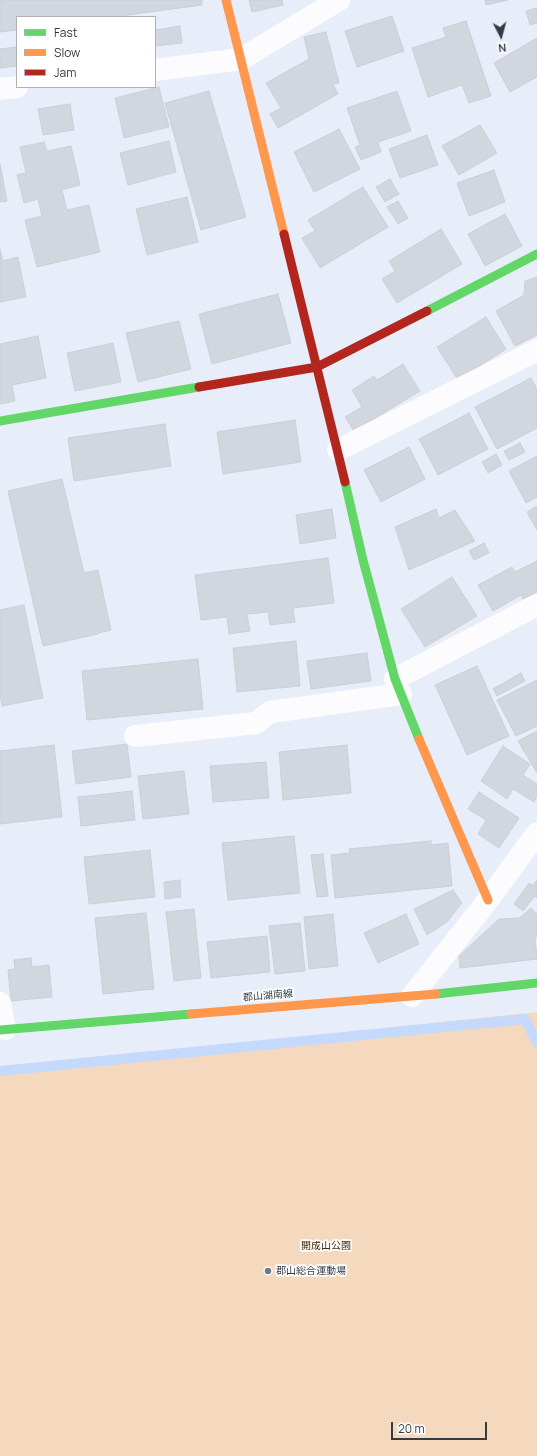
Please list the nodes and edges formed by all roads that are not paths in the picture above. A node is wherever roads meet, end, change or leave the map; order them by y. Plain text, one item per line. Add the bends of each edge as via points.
1 (226, 0) edge
2 (339, 0) edge
3 (241, 60) junction
4 (156, 70) edge
5 (16, 87) edge
6 (0, 89) edge
7 (537, 254) edge
8 (537, 350) edge
9 (317, 367) junction
10 (0, 421) edge
11 (338, 450) junction
12 (537, 605) edge
13 (398, 686) junction
14 (135, 736) dead end
15 (537, 833) edge
16 (488, 900) junction
17 (537, 983) edge
18 (412, 996) junction
19 (0, 1003) edge
20 (3, 1029) edge

1 - 3 street
2 - 3 street
3 - 4 street
3 - 9 street
5 - 6 street
7 - 9 street
8 - 11 street
9 - 10 street
9 - 11 street
11 - 13 street via 363,560
12 - 13 street
13 - 14 street via 270,712 256,723
13 - 16 street via 408,715
15 - 16 street
16 - 18 street
17 - 18 street, 郡山湖南線
18 - 20 street, 郡山湖南線
19 - 20 street

